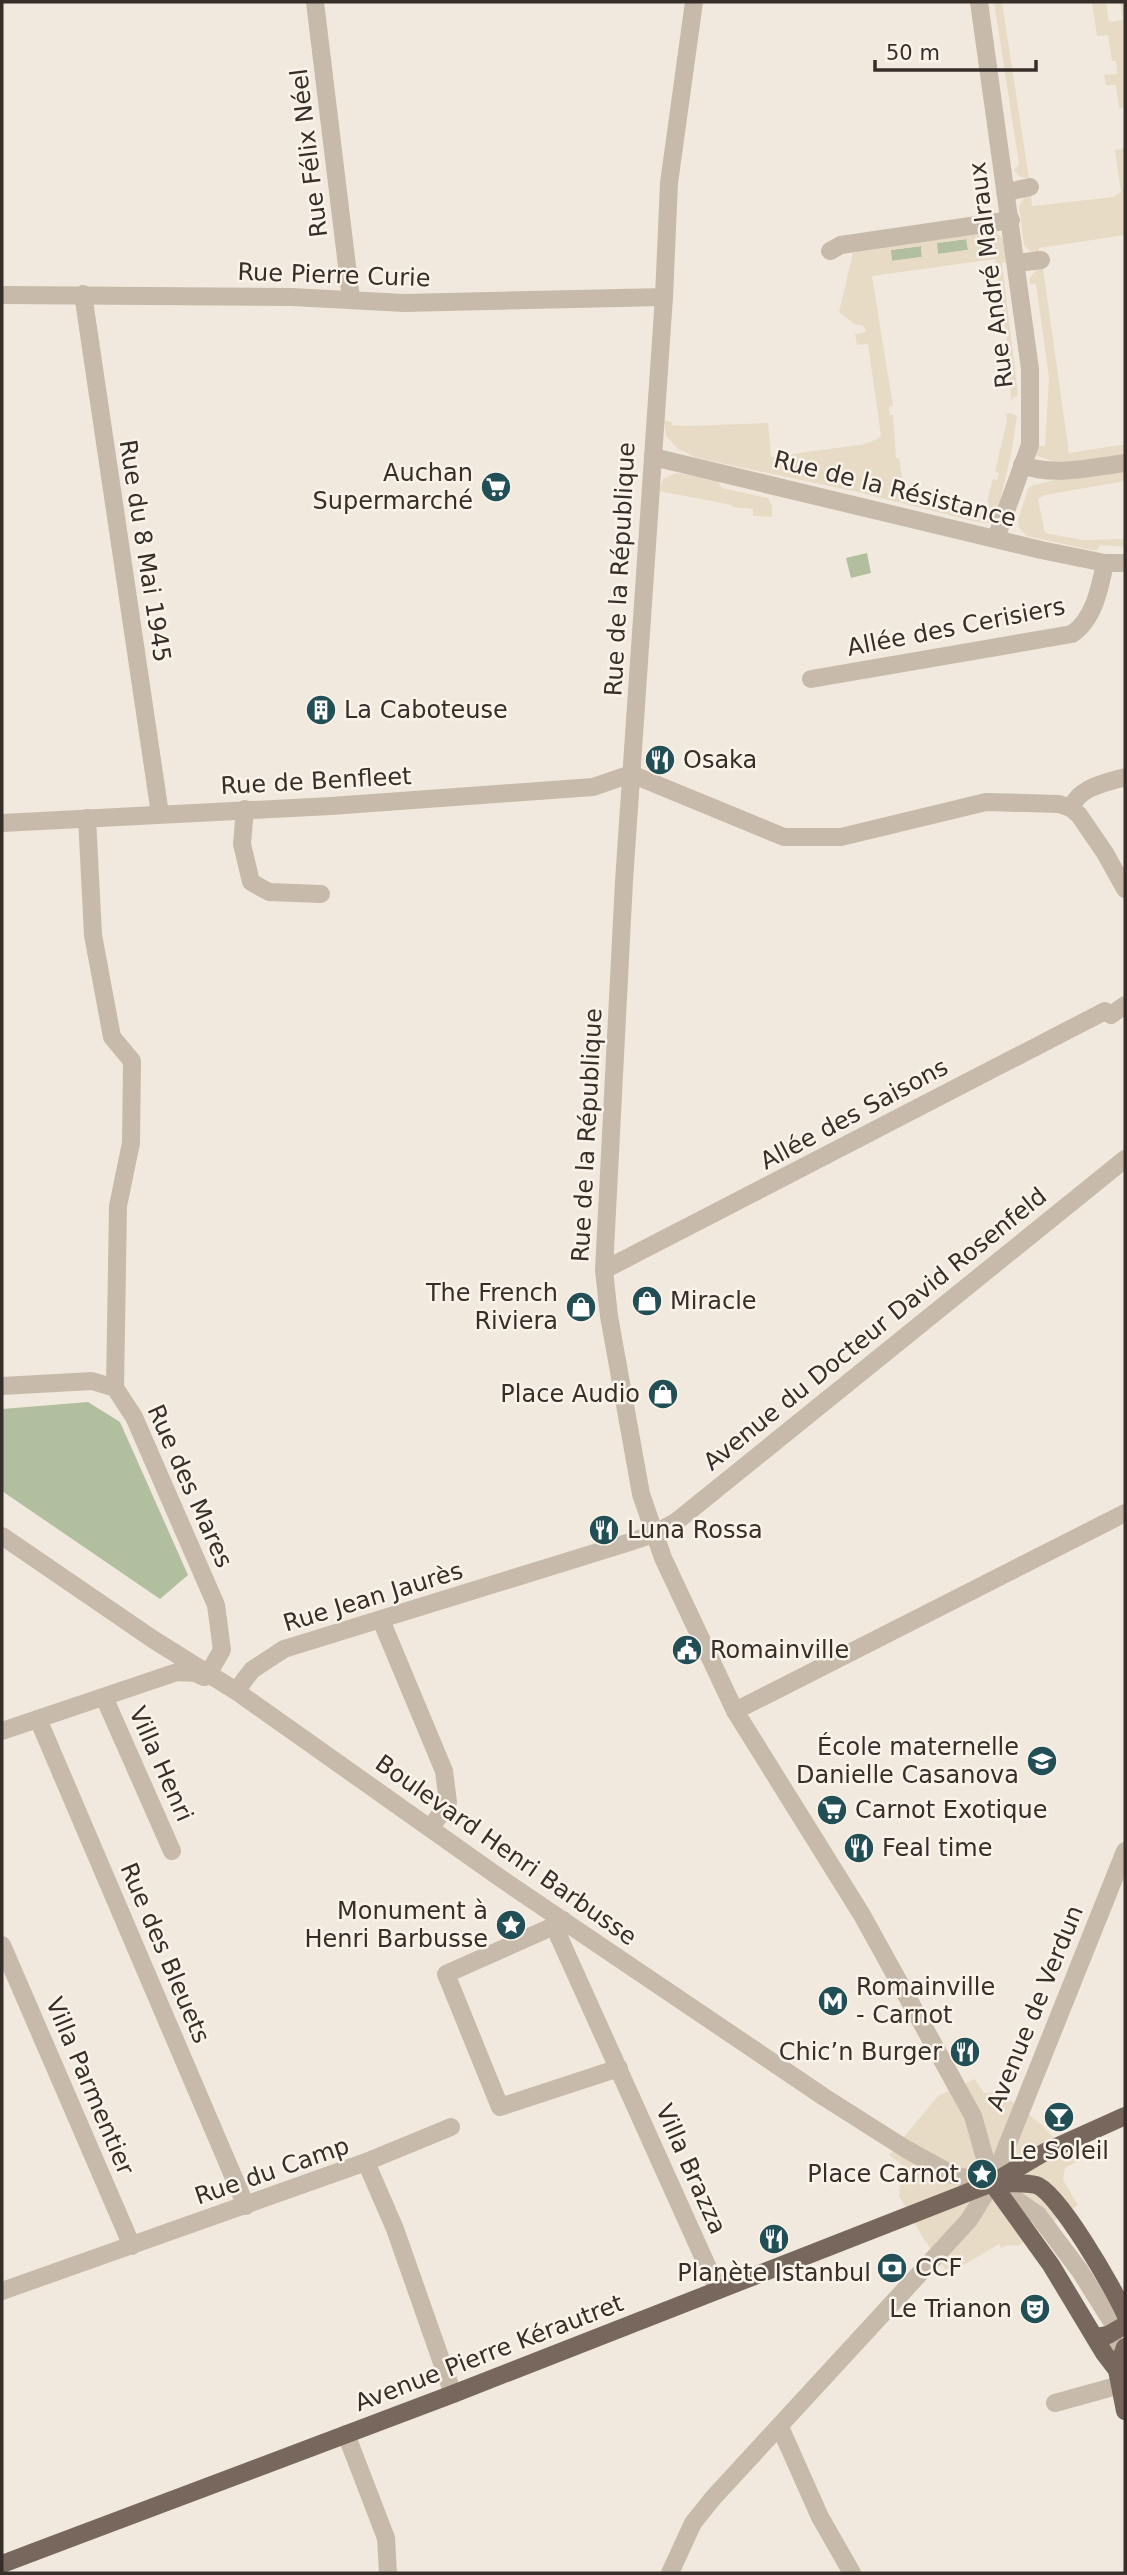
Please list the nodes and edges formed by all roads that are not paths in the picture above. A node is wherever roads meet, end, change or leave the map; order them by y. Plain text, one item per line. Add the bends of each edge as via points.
1 (315, 2) edge
2 (694, 2) edge
3 (979, 2) edge
4 (1030, 187) dead end
5 (1007, 192) junction
6 (1011, 220) junction
7 (830, 251) dead end
8 (1041, 260) dead end
9 (1017, 263) junction
10 (83, 294) junction
11 (2, 295) edge
12 (664, 297) junction
13 (351, 299) junction
14 (653, 457) junction
15 (1125, 463) edge
16 (1022, 465) junction
17 (996, 537) junction
18 (1105, 563) junction
19 (1125, 563) edge
20 (811, 679) dead end
21 (631, 774) junction
22 (1125, 777) edge
23 (1071, 808) junction
24 (245, 809) junction
25 (160, 814) junction
26 (87, 818) junction
27 (2, 823) edge
28 (1125, 890) edge
29 (321, 894) dead end
30 (1125, 1005) edge
31 (1125, 1159) edge
32 (604, 1270) junction
33 (2, 1386) edge
34 (115, 1388) junction
35 (1125, 1513) edge
36 (654, 1534) junction
37 (2, 1536) edge
38 (381, 1620) junction
39 (208, 1674) junction
40 (236, 1691) junction
41 (104, 1697) junction
42 (735, 1711) junction
43 (38, 1719) junction
44 (2, 1731) edge
45 (431, 1829) junction
46 (172, 1851) dead end
47 (1125, 1851) edge
48 (559, 1923) junction
49 (2, 1945) edge
50 (619, 2067) junction
51 (1125, 2116) edge
52 (451, 2127) dead end
53 (366, 2162) junction
54 (992, 2183) junction
55 (246, 2206) junction
56 (132, 2246) junction
57 (719, 2290) junction
58 (2, 2291) edge
59 (1122, 2323) edge
60 (1096, 2337) junction
61 (1125, 2347) edge
62 (1118, 2378) junction
63 (453, 2393) junction
64 (1055, 2403) dead end
65 (1125, 2412) edge
66 (780, 2427) junction
67 (346, 2434) junction
68 (2, 2564) edge
69 (387, 2573) edge
70 (670, 2573) edge
71 (852, 2573) edge

1 - 13 street, Rue Félix Néel
2 - 12 street, Rue de la République via 669,183
3 - 5 street, Rue André Malraux
4 - 5 street
5 - 6 street, Rue André Malraux
6 - 7 street via 841,245
6 - 9 street, Rue André Malraux
8 - 9 street
9 - 16 street, Rue André Malraux via 1030,369 1030,445
10 - 11 street, Rue Pierre Curie
10 - 13 street, Rue Pierre Curie
10 - 25 street, Rue du 8 Mai 1945
12 - 13 street, Rue Pierre Curie via 404,303
12 - 14 street, Rue de la République
14 - 17 street, Rue de la Résistance
14 - 21 street, Rue de la République
15 - 16 street via 1064,471
16 - 17 street, Rue André Malraux
17 - 18 street, Rue de la Résistance
18 - 19 street, Rue de la Résistance
18 - 20 street, Allée des Cerisiers via 1084,626 1072,634
21 - 23 street via 784,836 841,837 986,802
21 - 24 street, Rue de Benfleet via 593,787
21 - 32 street, Rue de la République
22 - 23 street via 1084,791
23 - 28 street via 1091,831
24 - 25 street, Rue de Benfleet
24 - 29 street via 242,844 251,882 269,892
25 - 26 street, Rue de Benfleet
26 - 27 street, Rue de Benfleet
26 - 34 street via 93,935 102,986 112,1037 132,1061 131,1143 117,1206
30 - 32 street, Allée des Saisons via 1111,1015 1105,1011
31 - 36 street, Avenue du Docteur David Rosenfeld via 677,1521
32 - 36 street, Rue de la République via 641,1494
33 - 34 street, Rue des Mares via 92,1381
34 - 39 street, Rue des Mares via 134,1417 216,1605 222,1650
35 - 42 street
36 - 38 street, Rue Jean Jaurès
36 - 42 street, Rue de la République
37 - 39 street, Boulevard Henri Barbusse
38 - 40 street, Rue Jean Jaurès via 284,1649 248,1675
38 - 45 street via 444,1771 448,1802
39 - 40 street, Boulevard Henri Barbusse
40 - 41 street via 195,1673 177,1672
40 - 45 street, Boulevard Henri Barbusse
41 - 43 street
41 - 46 street, Villa Henri
42 - 54 street, Rue de la République via 862,1915 973,2116
43 - 44 street
43 - 55 street, Rue des Bleuets
45 - 48 street, Boulevard Henri Barbusse
47 - 54 street, Avenue de Verdun
48 - 50 street, Villa Brazza
48 - 50 street via 446,1974 500,2106
48 - 54 street, Boulevard Henri Barbusse via 906,2149 953,2175
49 - 56 street, Villa Parmentier
50 - 57 street, Villa Brazza
51 - 54 main road, Avenue Pierre Kérautret via 1045,2152
52 - 53 street
53 - 55 street, Rue du Camp
53 - 63 street, Rue du Camp via 396,2229
54 - 57 main road, Avenue Pierre Kérautret
54 - 59 street via 1038,2215
54 - 59 main road via 1037,2185 1055,2200 1100,2270
54 - 60 main road via 1051,2264
54 - 66 street, Avenue de Verdun via 949,2244
55 - 56 street, Rue du Camp
56 - 58 street, Rue du Camp
57 - 63 main road, Avenue Pierre Kérautret
59 - 60 main road via 1108,2335
59 - 62 street
60 - 62 main road
61 - 62 main road
62 - 64 street
62 - 65 main road
63 - 67 main road, Avenue Pierre Kérautret
66 - 70 street, Avenue de Verdun via 693,2523
66 - 71 street via 820,2517
67 - 68 main road, Avenue Pierre Kérautret
67 - 69 street via 386,2538

